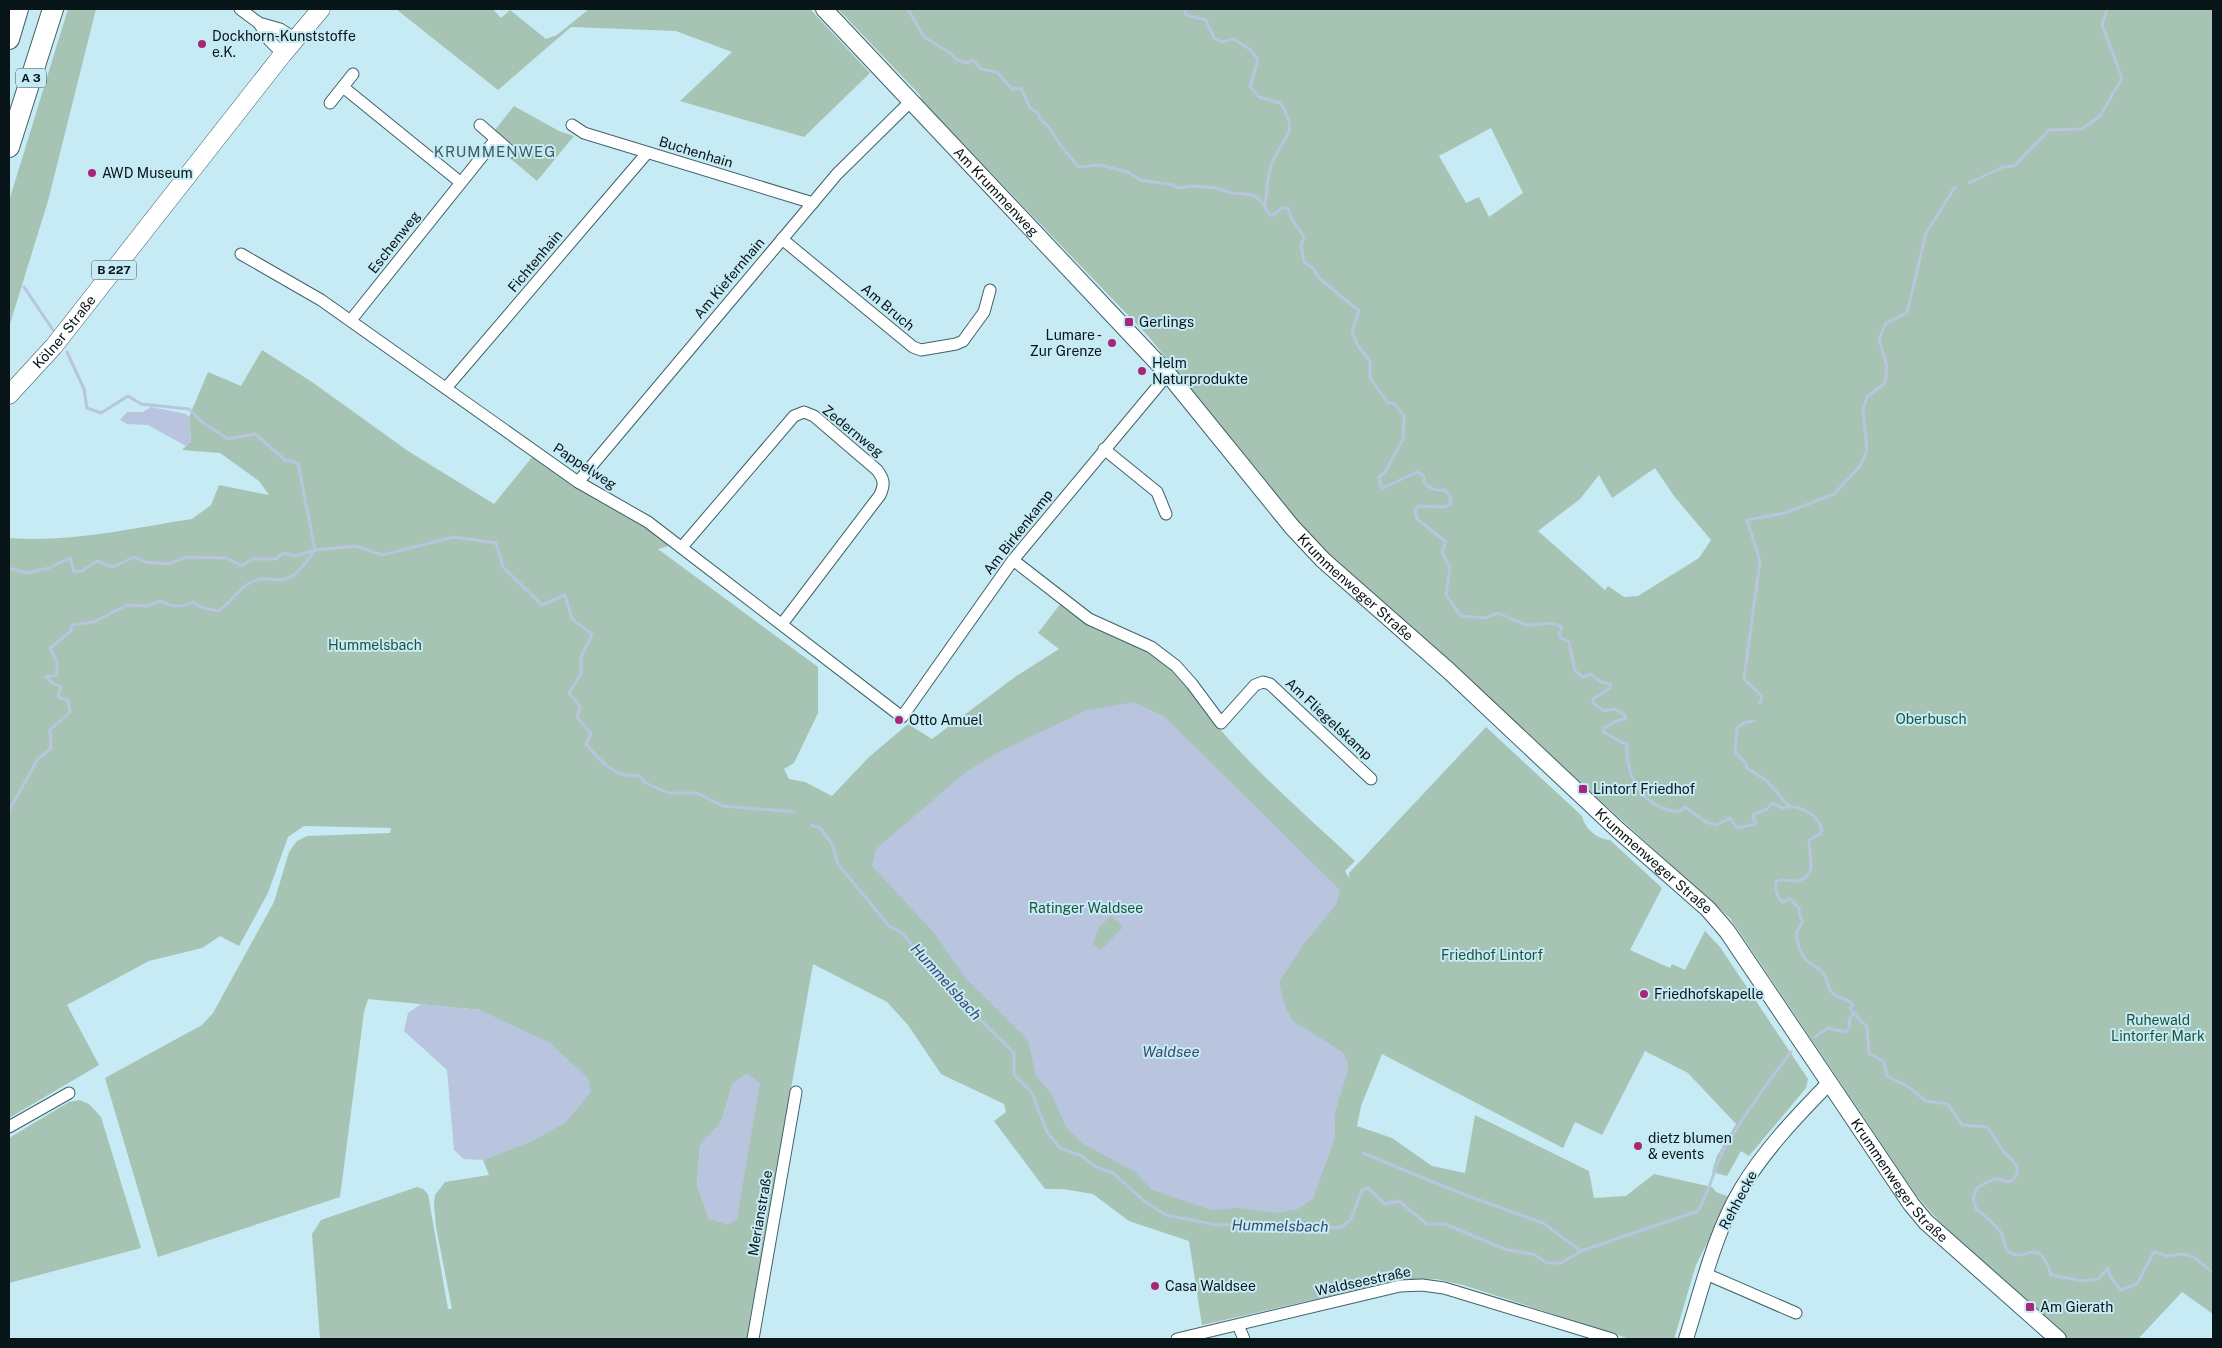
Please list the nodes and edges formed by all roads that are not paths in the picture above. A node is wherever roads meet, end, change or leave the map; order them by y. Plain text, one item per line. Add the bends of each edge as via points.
1 (18, 9) edge
2 (53, 9) edge
3 (240, 9) edge
4 (321, 9) edge
5 (824, 9) edge
6 (260, 23) junction
7 (9, 39) edge
8 (296, 39) junction
9 (283, 54) junction
10 (353, 74) dead end
11 (343, 87) junction
12 (911, 101) junction
13 (330, 103) dead end
14 (572, 125) dead end
15 (480, 126) dead end
16 (496, 139) junction
17 (9, 147) edge
18 (511, 152) dead end
19 (647, 152) junction
20 (460, 182) junction
21 (813, 203) junction
22 (782, 239) junction
23 (241, 254) dead end
24 (990, 290) dead end
25 (351, 320) junction
26 (1168, 374) junction
27 (446, 388) junction
28 (9, 395) edge
29 (1104, 449) junction
30 (578, 482) junction
31 (1166, 514) dead end
32 (682, 547) junction
33 (1013, 560) junction
34 (782, 624) junction
35 (902, 717) joint
36 (1371, 779) dead end
37 (1829, 1083) junction
38 (796, 1092) dead end
39 (70, 1093) dead end
40 (9, 1127) edge
41 (1706, 1274) junction
42 (1796, 1313) dead end
43 (1238, 1325) junction
44 (753, 1339) edge
45 (1177, 1339) edge
46 (1244, 1339) edge
47 (1612, 1339) edge
48 (1686, 1339) edge
49 (2058, 1339) edge

1 - 7 highway
2 - 17 highway, A 3
3 - 6 street
4 - 8 main road, Kölner Straße / B 227
5 - 12 main road, Am Krummenweg
6 - 8 street via 280,29
6 - 9 street via 269,40
8 - 9 main road, Kölner Straße / B 227
9 - 28 main road, Kölner Straße / B 227 via 54,346
10 - 11 street
11 - 13 street
11 - 20 street
12 - 21 street, Am Kiefernhain via 837,174
12 - 26 main road, Am Krummenweg
14 - 19 street, Buchenhain via 584,133
15 - 16 street
16 - 18 street
16 - 20 street, Eschenweg
19 - 21 street, Buchenhain
19 - 27 street, Fichtenhain
20 - 25 street, Eschenweg
21 - 22 street, Am Kiefernhain
22 - 24 street, Am Bruch via 913,347 921,350 964,341 984,312
22 - 30 street, Am Kiefernhain
23 - 25 street, Pappelweg
25 - 27 street, Pappelweg
26 - 29 street, Am Birkenkamp
26 - 37 main road, Krummenweger Straße via 1292,527 1323,560 1708,909 1727,931
27 - 30 street, Pappelweg
29 - 31 street via 1157,492
29 - 33 street, Am Birkenkamp
30 - 32 street, Pappelweg via 648,522
32 - 34 street, Pappelweg
32 - 34 street, Zedernweg via 794,416 804,412 814,416 877,470 884,480 883,488
33 - 35 street, Am Birkenkamp
33 - 36 street, Am Fliegelskamp via 1089,619 1151,648 1176,666 1221,723 1255,685 1262,682 1270,684
34 - 35 street, Pappelweg
37 - 41 street, Rehhecke via 1788,1125 1740,1190
37 - 49 main road, Krummenweger Straße via 1926,1222
38 - 44 street, Merianstraße
39 - 40 street
41 - 42 street
41 - 48 street, Rehhecke
43 - 45 street, Waldseestraße
43 - 46 street
43 - 47 street, Waldseestraße via 1400,1286 1422,1285 1444,1288

